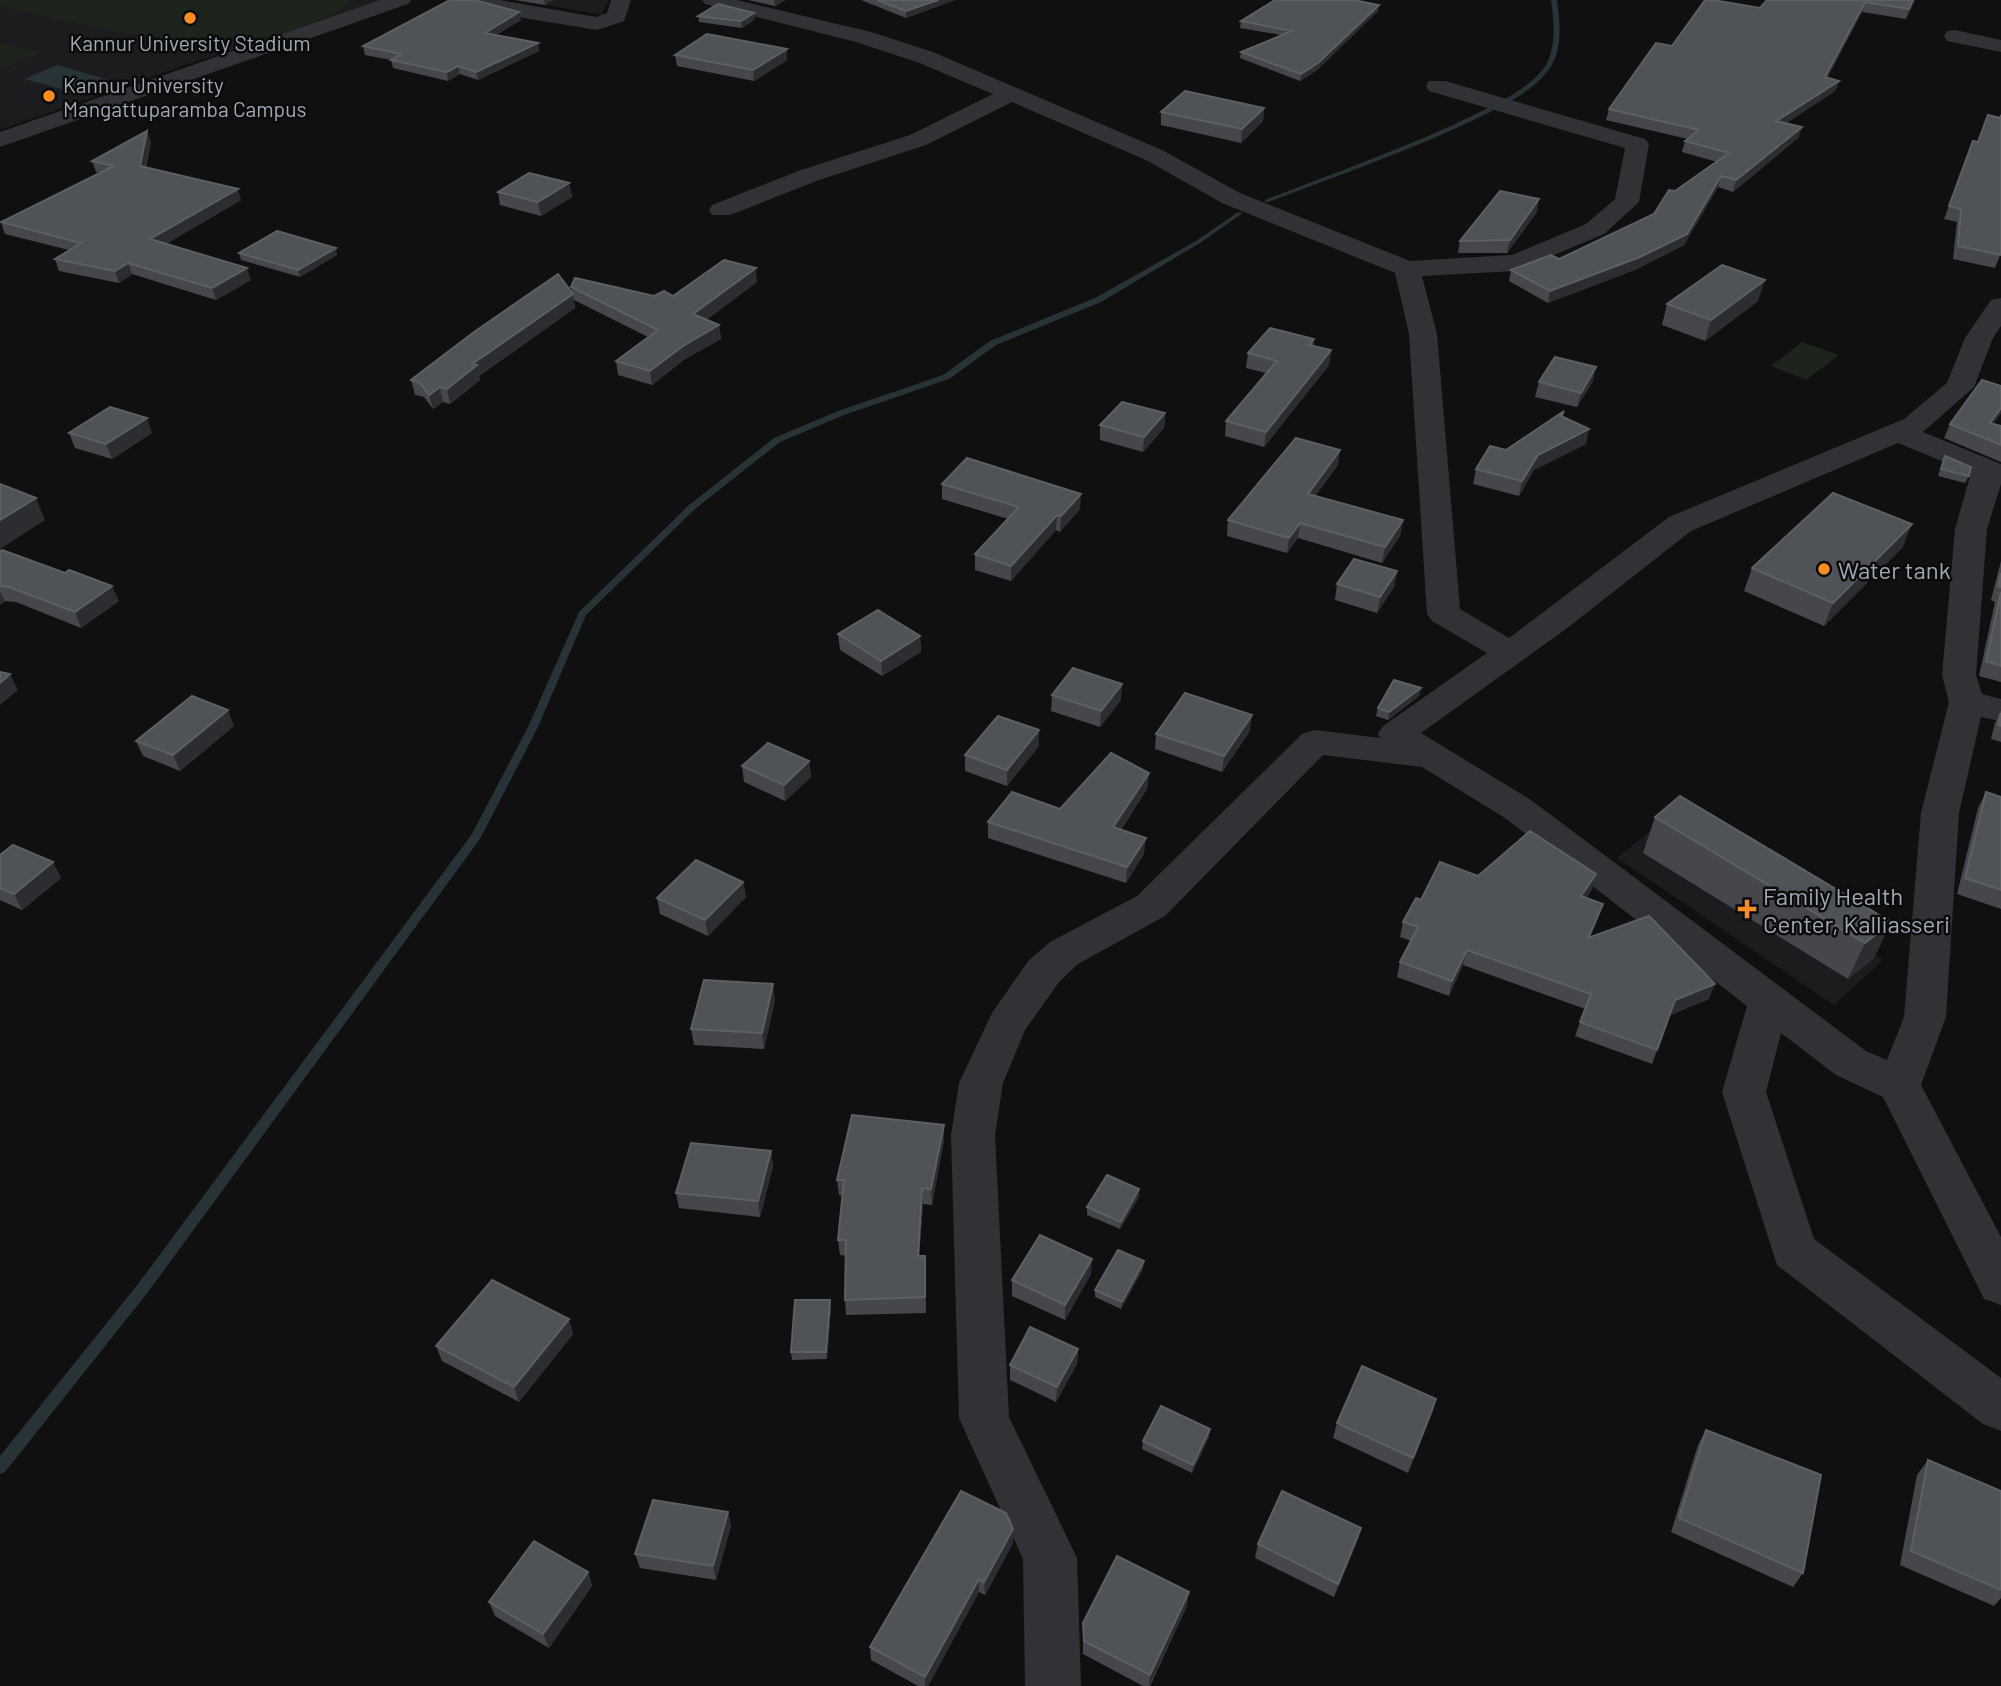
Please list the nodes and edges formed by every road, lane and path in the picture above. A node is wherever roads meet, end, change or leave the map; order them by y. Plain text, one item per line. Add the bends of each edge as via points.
1 (401, 0) edge
2 (477, 0) edge
3 (621, 0) edge
4 (726, 1) edge
5 (1955, 36) dead end
6 (2001, 46) edge
7 (1437, 86) dead end
8 (1011, 94) junction
9 (0, 140) edge
10 (721, 210) dead end
11 (1407, 270) junction
12 (2001, 306) edge
13 (1898, 432) junction
14 (1994, 473) edge
15 (1511, 653) junction
16 (1984, 706) edge
17 (1433, 756) junction
18 (1769, 1001) junction
19 (1899, 1085) junction
20 (2001, 1284) edge
21 (2001, 1408) edge
22 (1053, 1686) edge

1 - 9 street
2 - 3 street via 597,24 617,17
4 - 8 street via 900,49
5 - 6 street
7 - 11 street via 1637,145 1627,202 1595,229 1516,263
8 - 10 street via 918,140
8 - 11 street via 1154,155 1231,198
11 - 15 street via 1423,334 1444,614
12 - 13 street via 1979,338 1960,387 1914,425
13 - 14 street
13 - 15 street via 1680,524
14 - 16 street via 1971,529 1959,675
15 - 17 street via 1396,734
16 - 19 street via 1940,813 1925,1017
17 - 18 street via 1518,808
17 - 22 street via 1315,742 1151,906 1064,953 1044,971 1007,1024 981,1083 973,1135 984,1418 1050,1558
18 - 19 street via 1851,1063
18 - 21 street via 1744,1092 1794,1251
19 - 20 street

